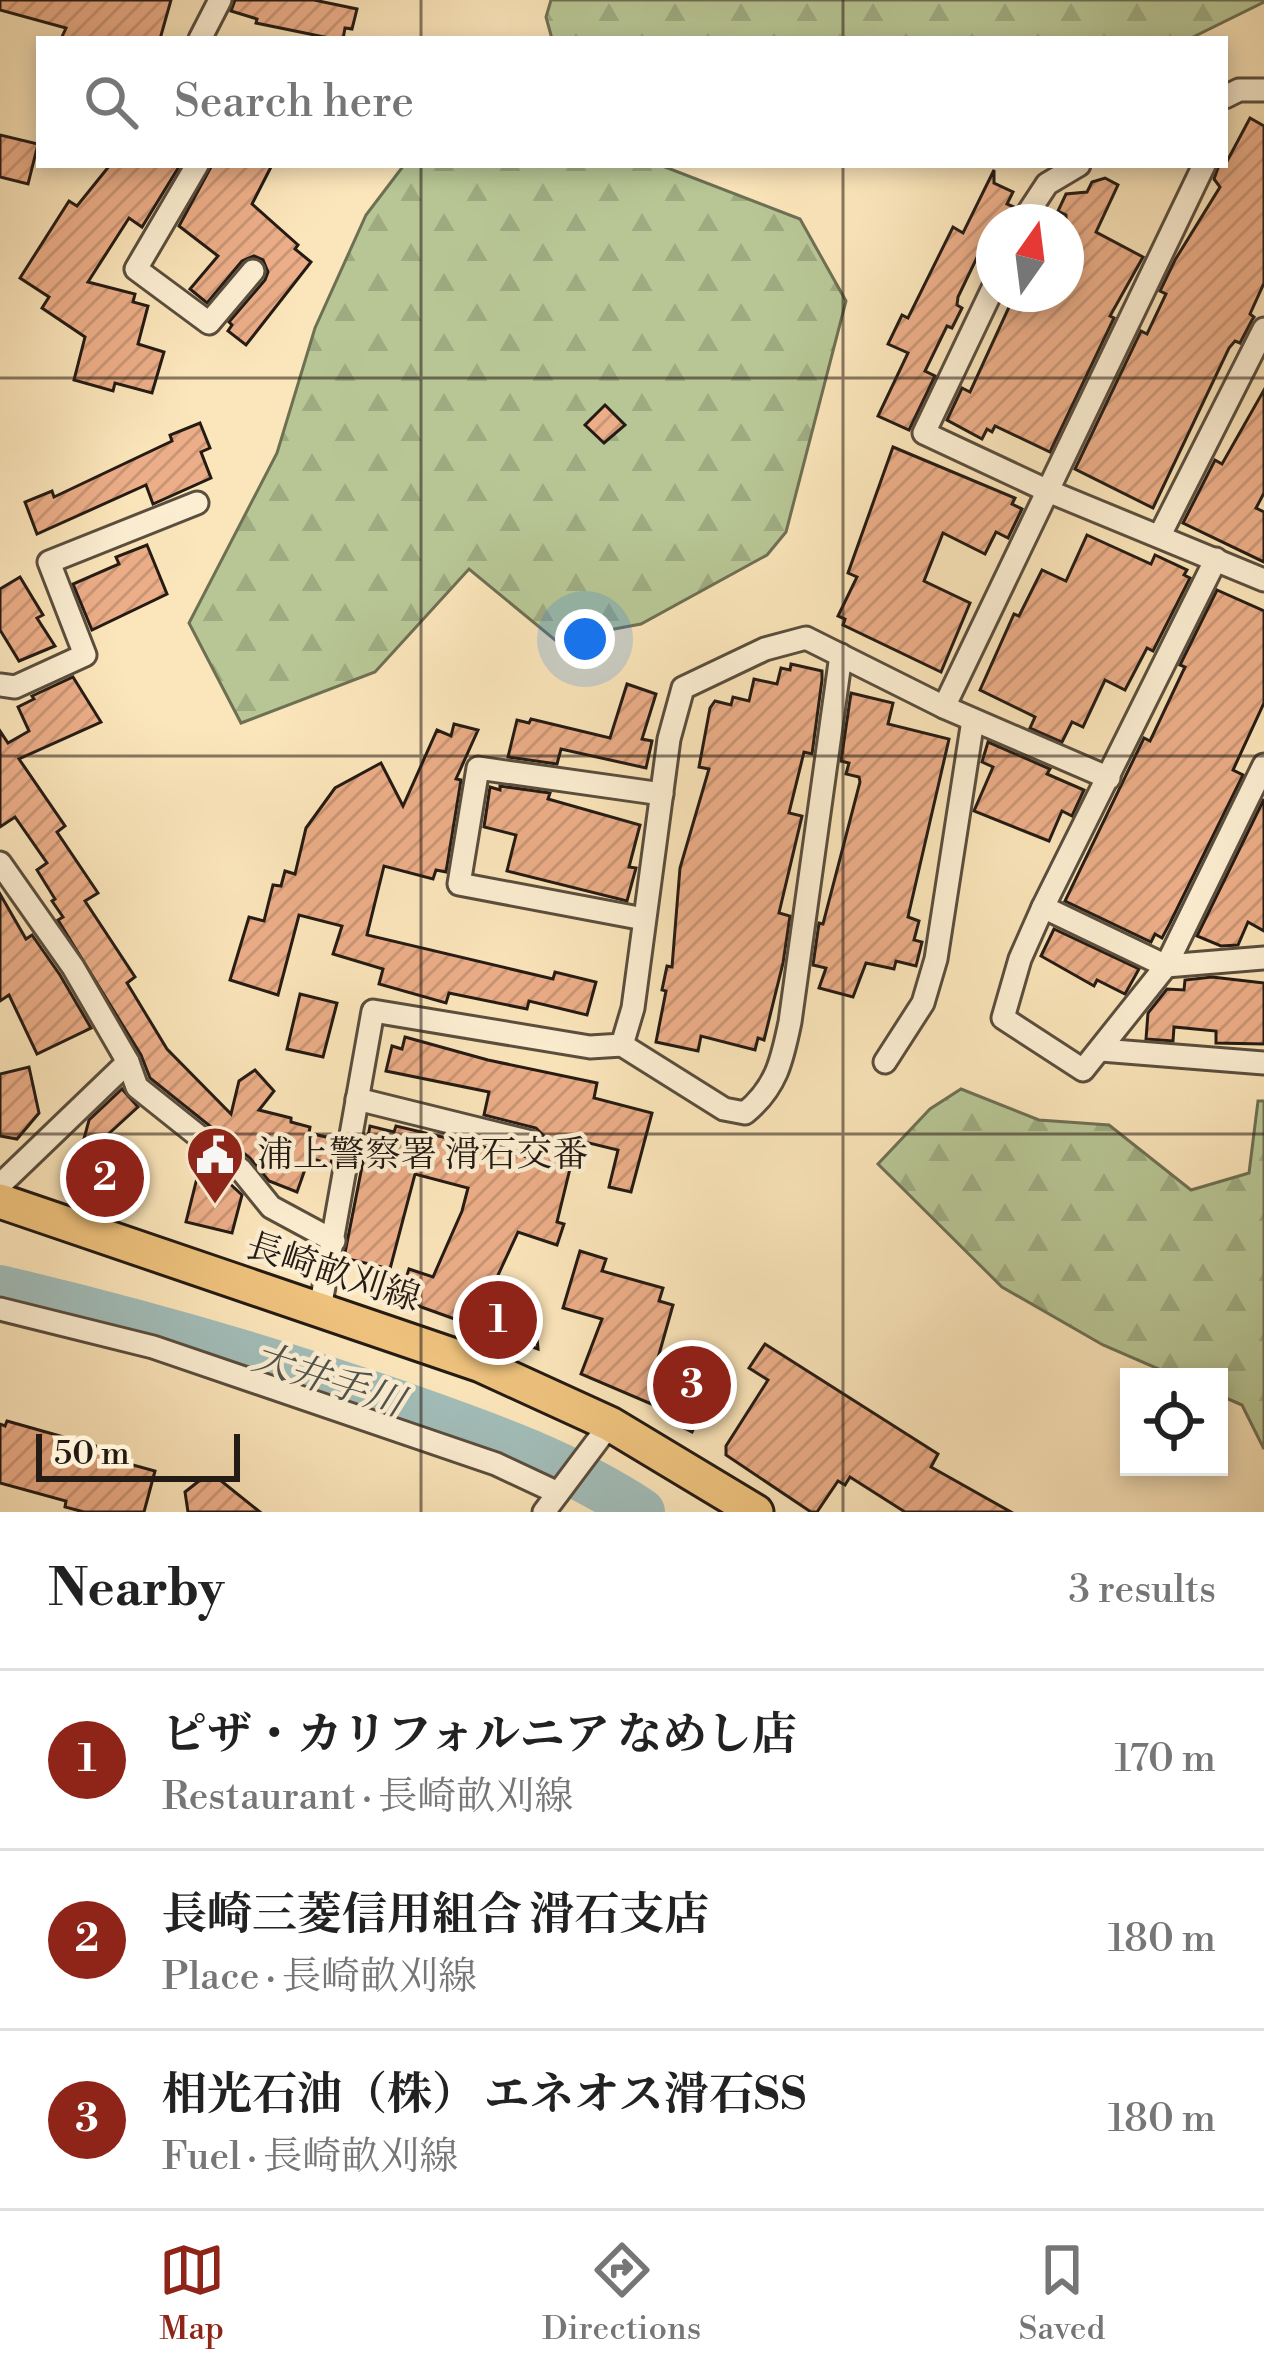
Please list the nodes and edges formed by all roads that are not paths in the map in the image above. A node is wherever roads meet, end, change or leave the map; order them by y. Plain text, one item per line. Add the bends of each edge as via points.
1 (220, 0) edge
2 (202, 36) edge
3 (1264, 90) edge
4 (1232, 94) edge
5 (195, 168) edge
6 (1074, 168) edge
7 (1203, 168) edge
8 (1034, 204) edge
9 (253, 271) dead end
10 (982, 312) edge
11 (1264, 329) edge
12 (1048, 490) junction
13 (197, 503) dead end
14 (1160, 535) junction
15 (1216, 560) junction
16 (1263, 577) edge
17 (841, 655) junction
18 (0, 685) edge
19 (944, 707) junction
20 (974, 720) junction
21 (1264, 765) edge
22 (1109, 778) junction
23 (662, 794) junction
24 (4, 878) edge
25 (1043, 907) junction
26 (644, 919) junction
27 (1264, 958) edge
28 (1166, 966) junction
29 (622, 1045) junction
30 (1101, 1050) junction
31 (128, 1062) junction
32 (885, 1062) dead end
33 (1264, 1063) edge
34 (357, 1099) junction
35 (531, 1142) dead end
36 (0, 1185) edge
37 (0, 1201) edge
38 (0, 1222) edge
39 (334, 1241) junction
40 (0, 1309) edge
41 (320, 1309) junction
42 (600, 1440) junction
43 (551, 1503) edge
44 (721, 1512) edge
45 (756, 1512) edge

1 - 2 street
3 - 4 street
5 - 9 street via 136,268 209,323
6 - 8 street via 1047,184
7 - 12 street
10 - 12 street via 924,433
11 - 14 street
12 - 14 street
12 - 19 street
13 - 18 street via 49,562 85,655 15,687
14 - 15 street
15 - 16 street
15 - 22 street
17 - 19 street
17 - 23 street via 806,638 683,688
17 - 29 street via 790,1022 766,1096 745,1113 724,1109
19 - 20 street
20 - 22 street
20 - 32 street via 936,959 923,1003
21 - 28 street
22 - 25 street
23 - 26 street
23 - 26 street via 478,768 460,884
24 - 31 street via 73,967
25 - 28 street
25 - 30 street via 1003,1018 1083,1070
26 - 29 street
27 - 28 street
28 - 30 street
29 - 34 street via 590,1047 373,1011
30 - 33 street
31 - 36 street
31 - 39 street via 137,1087 241,1170 271,1207
34 - 35 street
34 - 39 street
37 - 41 main road, 長崎畝刈線
38 - 42 main road, 長崎畝刈線 via 411,1358
39 - 41 street
40 - 43 street via 153,1347 496,1464
41 - 42 main road, 長崎畝刈線 via 548,1393
42 - 43 street
42 - 44 main road, 長崎畝刈線
42 - 45 main road, 長崎畝刈線

